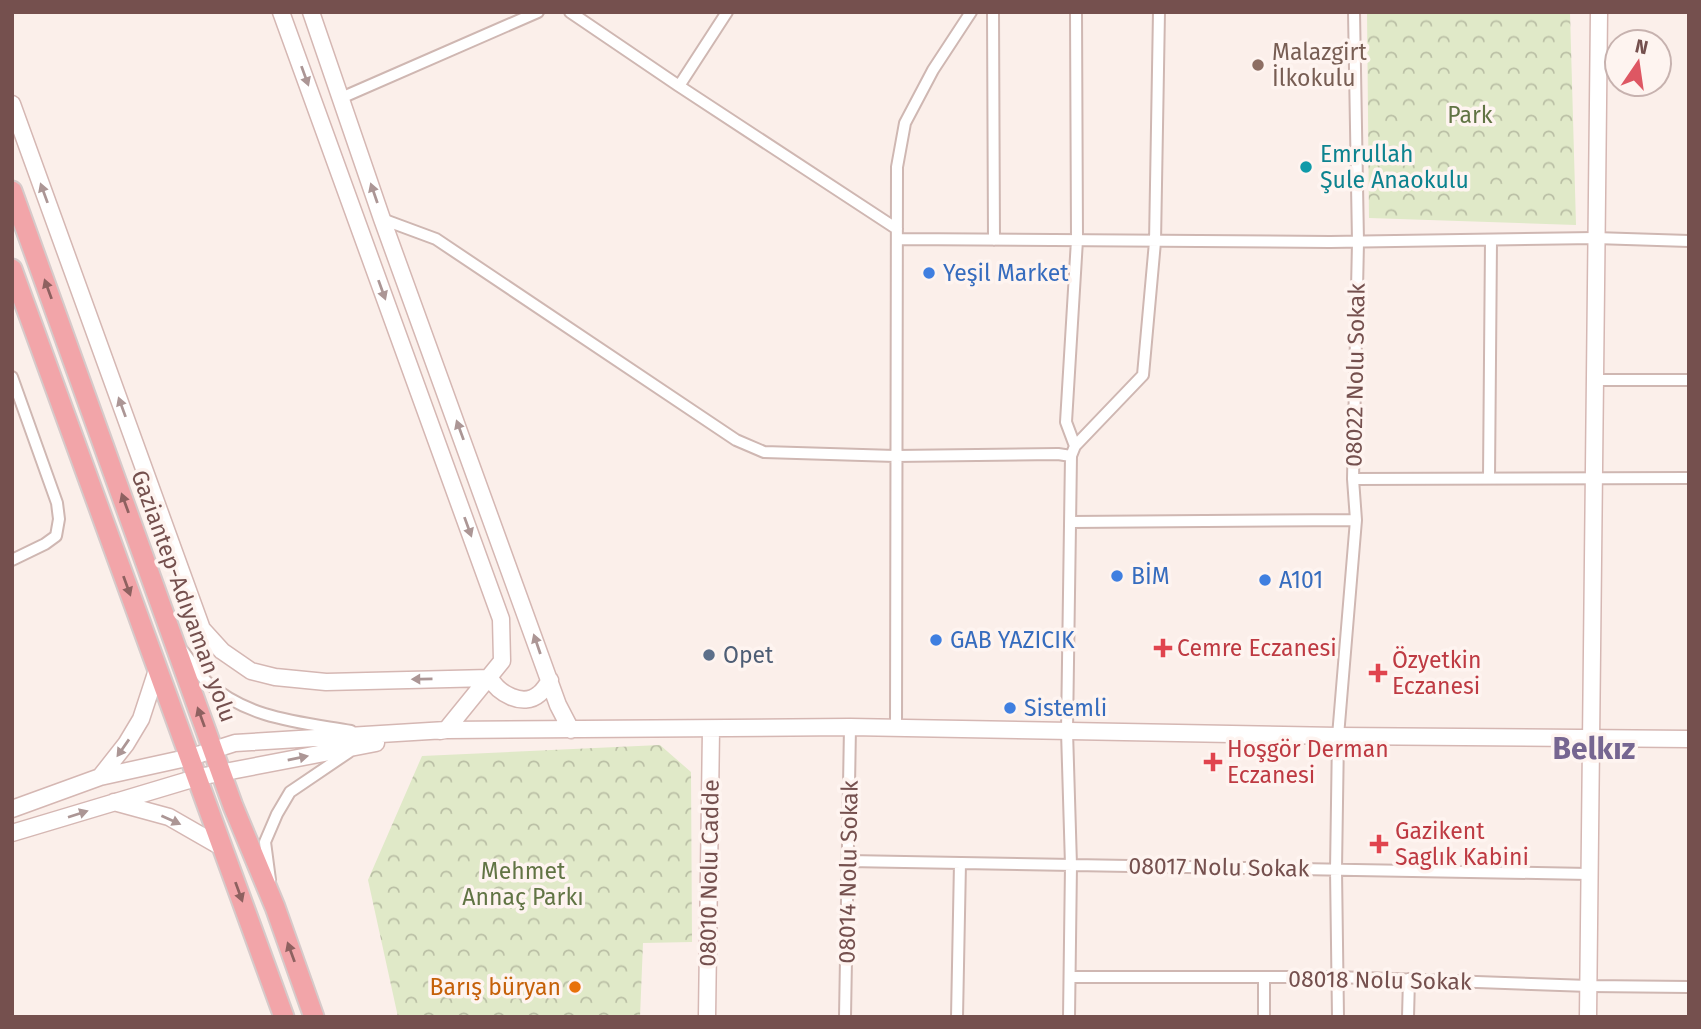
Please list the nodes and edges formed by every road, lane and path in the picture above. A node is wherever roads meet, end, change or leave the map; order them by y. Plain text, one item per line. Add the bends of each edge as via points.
1 (281, 12) edge
2 (311, 12) edge
3 (538, 12) edge
4 (570, 12) edge
5 (727, 12) edge
6 (971, 12) edge
7 (993, 12) edge
8 (1076, 12) edge
9 (1159, 12) edge
10 (1354, 12) edge
11 (1599, 12) edge
12 (679, 86) junction
13 (341, 98) junction
14 (12, 104) edge
15 (12, 191) edge
16 (382, 219) junction
17 (897, 234) junction
18 (1595, 238) junction
19 (994, 240) junction
20 (1077, 240) junction
21 (1491, 241) junction
22 (1689, 241) edge
23 (1155, 242) junction
24 (1358, 242) junction
25 (12, 269) edge
26 (12, 377) edge
27 (1593, 380) junction
28 (1689, 380) edge
29 (1073, 451) junction
30 (895, 456) junction
31 (1489, 477) junction
32 (1594, 478) junction
33 (1689, 478) edge
34 (1353, 479) junction
35 (1356, 520) junction
36 (1072, 522) junction
37 (12, 560) edge
38 (173, 638) junction
39 (157, 670) junction
40 (490, 678) junction
41 (550, 680) junction
42 (850, 727) junction
43 (711, 729) junction
44 (896, 729) junction
45 (446, 730) junction
46 (571, 730) junction
47 (1067, 732) junction
48 (371, 735) junction
49 (1338, 736) junction
50 (1590, 737) junction
51 (1689, 739) edge
52 (356, 747) junction
53 (213, 750) junction
54 (191, 757) junction
55 (222, 772) junction
56 (100, 777) junction
57 (199, 778) junction
58 (114, 802) junction
59 (12, 809) edge
60 (12, 833) edge
61 (223, 848) junction
62 (848, 861) junction
63 (960, 863) junction
64 (1071, 865) junction
65 (1336, 870) junction
66 (1589, 874) junction
67 (275, 906) junction
68 (1070, 977) junction
69 (1336, 977) junction
70 (1264, 978) junction
71 (1409, 979) junction
72 (1588, 986) junction
73 (1689, 987) edge
74 (284, 1017) edge
75 (314, 1017) edge
76 (707, 1017) edge
77 (845, 1017) edge
78 (957, 1017) edge
79 (1069, 1017) edge
80 (1264, 1017) edge
81 (1338, 1017) edge
82 (1408, 1017) edge
83 (1588, 1017) edge

1 -> 40 street via 501,619 502,661
2 - 13 street
3 - 13 street
4 - 12 street
5 - 12 street
6 - 17 street via 905,123 897,167
7 - 19 street
8 - 20 street
9 - 23 street
10 - 24 street, 08022 Nolu Sokak
11 - 18 street
12 - 17 street
16 -> 13 street
40 -> 14 street via 326,682 275,677 251,671 222,651 202,629
38 -> 15 highway, Gaziantep-Adıyaman yolu
16 - 30 street via 436,239 736,440 764,452
41 -> 16 street
17 - 19 street
17 - 30 street
18 - 21 street
18 - 22 street
18 - 27 street
19 - 20 street
20 - 23 street
20 - 29 street via 1066,422
21 - 24 street
21 - 31 street
23 - 24 street
23 - 29 street via 1143,375
24 - 34 street, 08022 Nolu Sokak
25 -> 39 highway
26 - 37 street via 59,519 56,536
27 - 28 street
27 - 32 street
29 - 30 street
29 - 36 street
30 - 44 street
31 - 32 street
31 - 34 street
32 - 33 street
32 - 50 street
34 - 35 street, 08022 Nolu Sokak
35 - 36 street
35 - 49 street, 08022 Nolu Sokak
36 - 47 street
38 - 48 street via 205,680 232,702 289,722
53 -> 38 highway, Gaziantep-Adıyaman yolu
39 - 54 highway
39 -> 56 street via 141,719
40 - 41 street via 501,692 530,699
40 - 45 street
41 - 46 street
42 - 43 street
42 - 44 street
42 - 62 street, 08014 Nolu Sokak
43 - 46 street
43 - 76 street, 08010 Nolu Cadde
44 - 47 street
45 - 46 street
45 - 48 street
45 - 52 street
47 - 49 street
47 - 64 street
48 - 53 street via 235,743
49 - 50 street
49 - 65 street, 08022 Nolu Sokak
50 - 51 street
50 - 66 street
55 -> 52 street
52 - 67 street via 290,792 277,814 264,842
53 - 54 street
53 - 55 highway, Gaziantep-Adıyaman yolu
54 - 56 street
54 - 57 highway
55 - 57 street
55 - 67 highway, Gaziantep-Adıyaman yolu
56 - 59 street
57 - 58 street
57 - 61 highway
60 -> 58 street
58 -> 61 street via 169,817
61 -> 74 highway
62 - 63 street, 08017 Nolu Sokak
62 - 77 street, 08014 Nolu Sokak
63 - 64 street, 08017 Nolu Sokak
63 - 78 street
64 - 65 street, 08017 Nolu Sokak
64 - 68 street
65 - 66 street, 08017 Nolu Sokak
65 - 69 street, 08022 Nolu Sokak
66 - 72 street
75 -> 67 highway, Gaziantep-Adıyaman yolu
68 - 70 street, 08018 Nolu Sokak
68 - 79 street
69 - 70 street, 08018 Nolu Sokak
69 - 71 street, 08018 Nolu Sokak
69 - 81 street, 08022 Nolu Sokak
70 - 80 street
71 - 72 street, 08018 Nolu Sokak
71 - 82 street
72 - 73 street, 08018 Nolu Sokak
72 - 83 street

